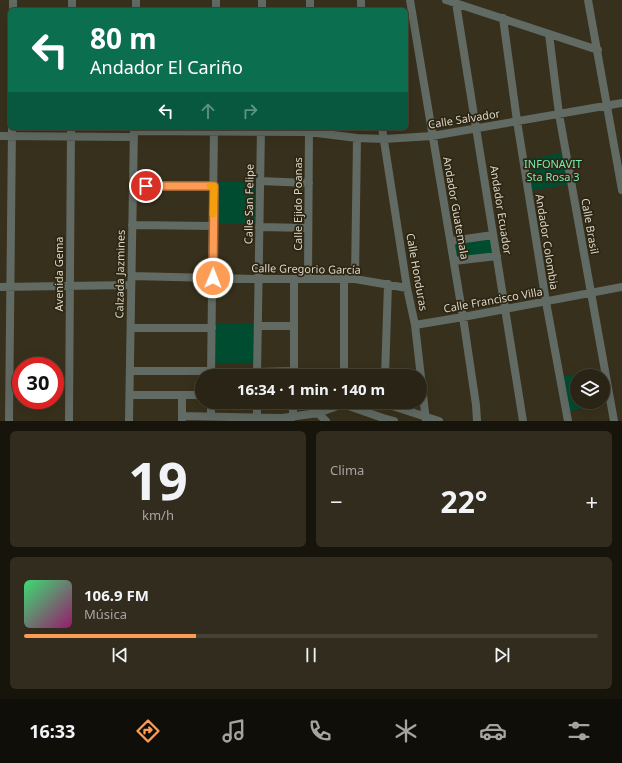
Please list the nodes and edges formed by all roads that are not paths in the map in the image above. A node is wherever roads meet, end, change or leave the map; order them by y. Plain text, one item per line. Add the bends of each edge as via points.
1 (410, 0) edge
2 (446, 0) edge
3 (588, 0) edge
4 (456, 3) junction
5 (503, 18) junction
6 (549, 34) junction
7 (598, 50) junction
8 (622, 103) edge
9 (607, 106) junction
10 (559, 114) junction
11 (517, 121) junction
12 (476, 128) junction
13 (12, 130) edge
14 (71, 130) edge
15 (214, 130) edge
16 (261, 130) edge
17 (309, 130) edge
18 (382, 130) edge
19 (134, 132) edge
20 (0, 136) edge
21 (432, 136) junction
22 (12, 137) junction
23 (71, 138) junction
24 (357, 138) junction
25 (384, 139) junction
26 (260, 181) junction
27 (309, 183) junction
28 (133, 186) junction
29 (214, 186) junction
30 (622, 190) edge
31 (132, 225) junction
32 (213, 226) junction
33 (259, 227) junction
34 (308, 228) junction
35 (493, 235) junction
36 (450, 241) junction
37 (497, 256) junction
38 (454, 261) junction
39 (132, 276) junction
40 (213, 278) junction
41 (344, 278) junction
42 (259, 279) junction
43 (294, 279) junction
44 (308, 279) junction
45 (355, 279) junction
46 (388, 284) junction
47 (70, 285) junction
48 (131, 285) junction
49 (0, 286) edge
50 (10, 287) junction
51 (622, 287) edge
52 (407, 288) junction
53 (591, 293) junction
54 (546, 302) junction
55 (505, 309) junction
56 (464, 317) junction
57 (415, 325) junction
58 (258, 326) junction
59 (294, 326) junction
60 (131, 328) junction
61 (212, 328) junction
62 (211, 369) edge
63 (257, 369) edge
64 (294, 369) edge
65 (344, 369) edge
66 (385, 369) edge
67 (130, 371) junction
68 (195, 373) edge
69 (130, 395) junction
70 (195, 395) edge
71 (182, 396) junction
72 (211, 409) edge
73 (257, 409) edge
74 (293, 409) edge
75 (328, 409) edge
76 (357, 409) edge
77 (382, 409) edge
78 (400, 409) edge
79 (318, 413) junction
80 (211, 416) junction
81 (293, 417) junction
82 (257, 418) junction
83 (182, 419) edge
84 (281, 419) edge
85 (426, 419) edge
86 (383, 420) edge
87 (9, 421) edge
88 (69, 421) edge
89 (129, 421) edge
90 (326, 421) edge
91 (394, 421) edge
92 (416, 421) edge
93 (438, 421) edge
94 (477, 421) edge
95 (523, 421) edge
96 (568, 421) edge
97 (614, 421) edge

1 - 21 street, Andador Guatemala
2 - 4 street
3 - 7 street
4 - 5 street
4 - 12 street, Andador Ecuador
5 - 6 street
5 - 11 street, Andador Colombia
6 - 7 street
6 - 10 street, Calle Brasil
7 - 9 street
8 - 9 street, Calle Salvador
9 - 10 street, Calle Salvador
9 - 30 street
10 - 11 street, Calle Salvador
10 - 53 street, Calle Brasil
11 - 12 street, Calle Salvador
11 - 54 street, Andador Colombia
12 - 21 street, Calle Salvador
12 - 35 street, Andador Ecuador
13 - 22 street
14 - 23 street, Avenida Gema
15 - 16 street, Calle Salvador
15 - 19 street, Calle Salvador
15 - 29 street
16 - 17 street, Calle Salvador
16 - 26 street, Calle San Felipe
17 - 24 street, Calle Salvador
17 - 27 street, Calle Ejido Poanas
18 - 25 street, Calle Honduras
19 - 23 street, Calle Salvador
19 - 28 street, Calzada Jazmines
20 - 22 street, Calle Salvador
21 - 25 street, Calle Salvador
21 - 36 street, Andador Guatemala
22 - 23 street, Calle Salvador
22 - 50 street
23 - 47 street, Avenida Gema
24 - 25 street, Calle Salvador
24 - 45 street
25 - 52 street, Calle Honduras
26 - 27 street
26 - 33 street, Calle San Felipe
27 - 34 street, Calle Ejido Poanas
28 - 29 street
28 - 31 street, Calzada Jazmines
29 - 32 street
31 - 32 street
31 - 39 street, Calzada Jazmines
32 - 40 street
33 - 34 street
33 - 42 street, Calle San Felipe
34 - 44 street, Calle Ejido Poanas
35 - 36 street
35 - 37 street, Andador Ecuador
36 - 38 street, Andador Guatemala
37 - 38 street
37 - 55 street, Andador Ecuador
38 - 56 street, Andador Guatemala
39 - 40 street, Calle Gregorio García
39 - 48 street, Calzada Jazmines
40 - 42 street, Calle Gregorio García
40 - 61 street
41 - 44 street, Calle Gregorio García
41 - 45 street, Calle Gregorio García
41 - 65 street
42 - 43 street, Calle Gregorio García
42 - 58 street, Calle San Felipe
43 - 44 street, Calle Gregorio García
43 - 59 street
45 - 46 street, Calle Gregorio García
46 - 52 street, Calle Gregorio García
46 - 66 street
47 - 48 street
47 - 50 street
47 - 88 street, Avenida Gema
48 - 60 street, Calzada Jazmines
49 - 50 street
50 - 87 street
51 - 53 street, Calle Francisco Villa
52 - 57 street, Calle Honduras
53 - 54 street, Calle Francisco Villa
53 - 97 street, Calle Brasil
54 - 55 street, Calle Francisco Villa
54 - 96 street, Andador Colombia
55 - 56 street, Calle Francisco Villa
55 - 95 street, Andador Ecuador
56 - 57 street, Calle Francisco Villa
56 - 94 street, Andador Guatemala
57 - 85 street, Calle Honduras
58 - 59 street
58 - 63 street, Calle San Felipe
59 - 64 street
60 - 61 street
60 - 67 street, Calzada Jazmines
61 - 62 street
67 - 68 street
67 - 69 street, Calzada Jazmines
69 - 71 street
69 - 89 street, Calzada Jazmines
70 - 71 street
71 - 83 street
72 - 80 street
73 - 82 street
74 - 81 street
75 - 79 street
76 - 86 street
77 - 86 street
78 - 85 street
79 - 81 street
79 - 90 street
80 - 82 street
80 - 83 street
81 - 84 street
82 - 84 street
85 - 92 street
85 - 93 street
86 - 91 street

